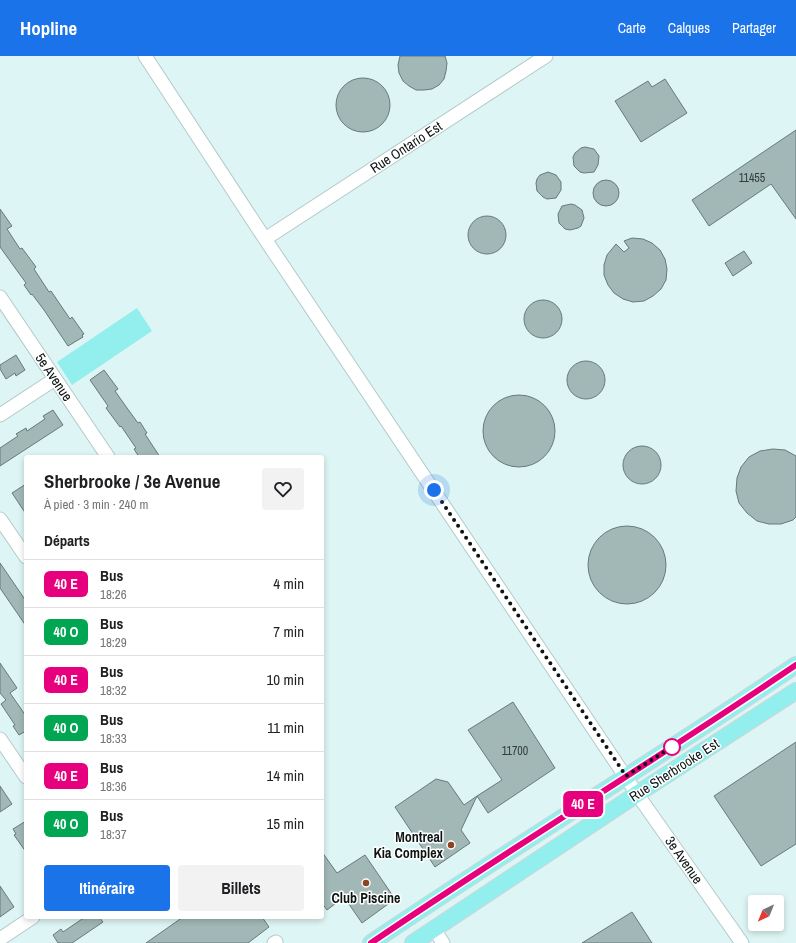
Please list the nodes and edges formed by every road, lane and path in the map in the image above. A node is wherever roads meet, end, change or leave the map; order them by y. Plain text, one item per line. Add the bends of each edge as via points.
1 (145, 56) edge
2 (546, 56) edge
3 (265, 239) junction
4 (0, 297) edge
5 (55, 379) junction
6 (0, 415) edge
7 (107, 455) edge
8 (0, 519) edge
9 (24, 554) edge
10 (796, 664) edge
11 (796, 691) edge
12 (0, 739) edge
13 (24, 774) edge
14 (626, 776) junction
15 (637, 794) junction
16 (420, 910) junction
17 (30, 919) edge
18 (434, 929) junction
19 (0, 939) edge
20 (371, 943) edge
21 (413, 943) edge
22 (443, 943) edge
23 (742, 943) edge

1 - 3 street, 3e Avenue
2 - 3 street, Rue Ontario Est
3 - 14 street, 3e Avenue
4 - 5 street, 5e Avenue
5 - 6 street
5 - 7 street, 5e Avenue
8 - 9 street
10 - 14 main road, Rue Sherbrooke Est
11 - 15 main road, Rue Sherbrooke Est
12 - 13 street
14 - 15 street, 3e Avenue
14 - 16 main road, Rue Sherbrooke Est
15 - 18 main road, Rue Sherbrooke Est
15 - 23 street, 3e Avenue
16 - 18 main road
16 - 20 main road, Rue Sherbrooke Est
17 - 19 street
18 - 21 main road, Rue Sherbrooke Est
18 - 22 street

